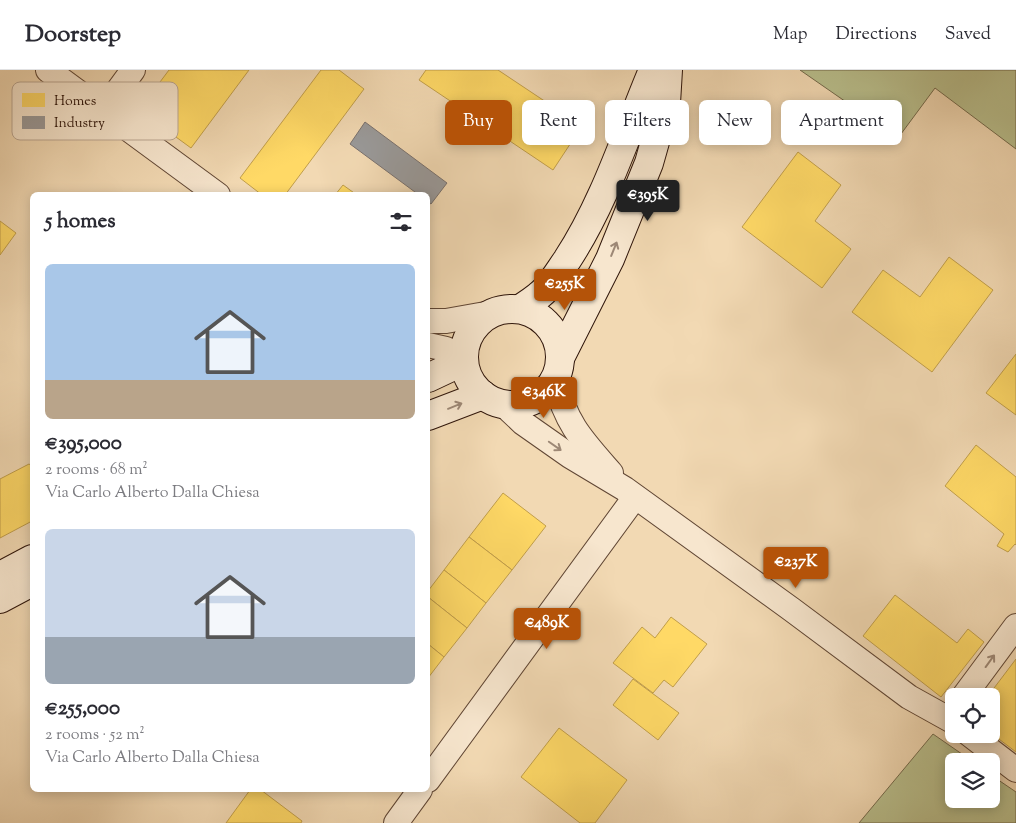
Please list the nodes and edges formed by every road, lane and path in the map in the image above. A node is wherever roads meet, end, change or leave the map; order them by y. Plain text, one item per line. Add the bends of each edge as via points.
1 (48, 70) edge
2 (132, 70) edge
3 (652, 70) edge
4 (668, 70) edge
5 (64, 82) edge
6 (124, 82) edge
7 (143, 140) edge
8 (214, 192) edge
9 (520, 309) junction
10 (491, 314) junction
11 (430, 321) edge
12 (430, 345) edge
13 (464, 359) junction
14 (558, 368) junction
15 (430, 377) edge
16 (493, 400) junction
17 (430, 416) edge
18 (630, 493) junction
19 (30, 560) edge
20 (0, 576) edge
21 (30, 583) edge
22 (0, 599) edge
23 (1016, 626) edge
24 (970, 688) edge
25 (945, 714) edge
26 (981, 743) edge
27 (1016, 770) edge
28 (430, 777) edge
29 (419, 792) edge
30 (396, 823) edge

1 - 5 street
2 - 6 street
3 - 9 street via 591,219 547,288
14 -> 4 street via 610,259 649,163 666,103
7 - 8 street
9 - 10 street
9 - 14 street via 547,324 558,340
10 - 11 street
10 - 13 street via 469,334
12 - 13 street via 446,349
13 - 15 street
13 - 16 street via 472,385
14 - 16 street via 548,391 526,404 514,406
14 - 18 street via 565,412 573,426
17 -> 16 street
16 -> 18 street via 570,456
18 - 25 street via 909,697
18 - 28 street
19 - 20 street
21 - 22 street
24 -> 23 street
26 - 27 street
29 - 30 street

